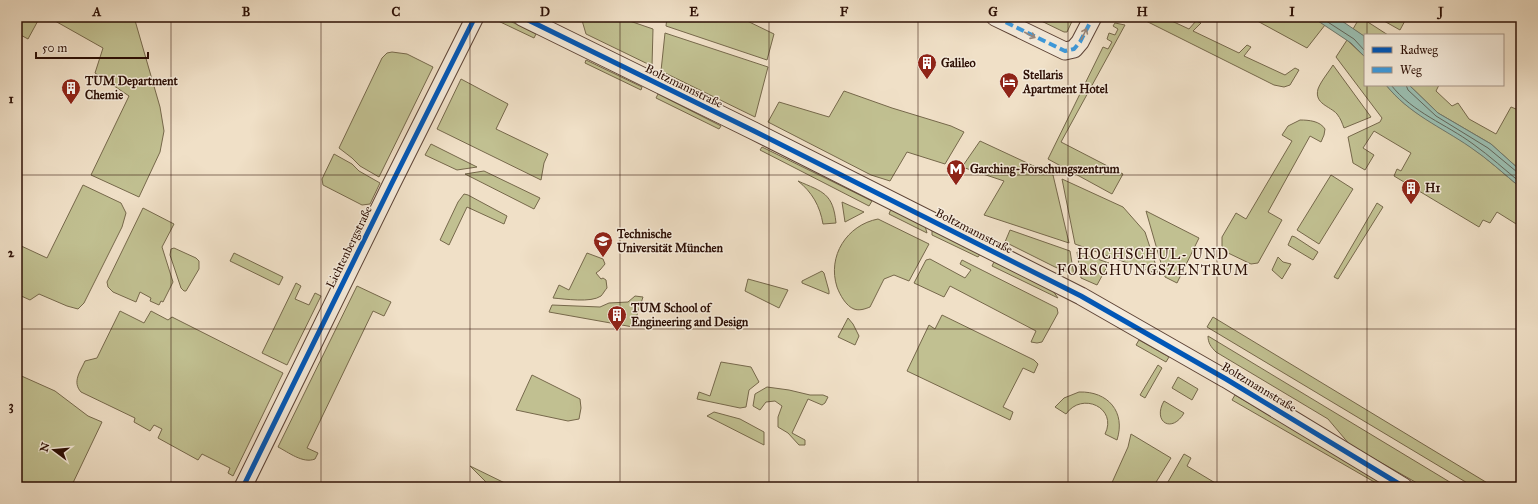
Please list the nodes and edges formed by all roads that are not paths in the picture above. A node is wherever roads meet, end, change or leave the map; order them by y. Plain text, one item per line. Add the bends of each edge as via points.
1 (474, 17) edge
2 (522, 17) edge
3 (995, 17) edge
4 (1092, 17) edge
5 (243, 487) edge
6 (1404, 487) edge

1 - 5 street, Lichtenbergstraße
2 - 6 street, Boltzmannstraße via 1081,296 1226,378
3 -> 4 street via 1065,50 1074,49 1080,42

